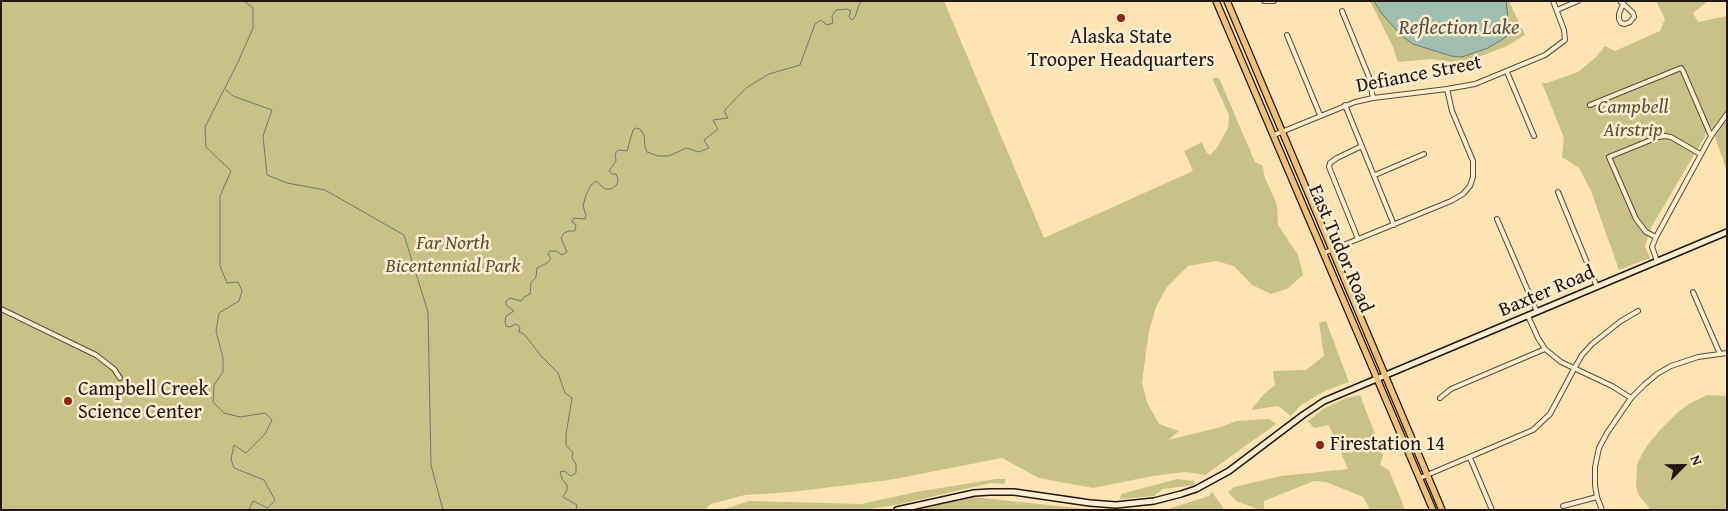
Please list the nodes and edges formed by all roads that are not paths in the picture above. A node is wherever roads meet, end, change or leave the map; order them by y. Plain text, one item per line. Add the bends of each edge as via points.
1 (1216, 1) edge
2 (1227, 1) edge
3 (1264, 1) edge
4 (1274, 1) edge
5 (1553, 1) edge
6 (1578, 1) edge
7 (1622, 3) edge
8 (1557, 10) junction
9 (1342, 11) dead end
10 (1287, 35) dead end
11 (1507, 72) junction
12 (1447, 89) junction
13 (1373, 98) junction
14 (1590, 104) dead end
15 (1345, 105) junction
16 (1727, 114) edge
17 (1320, 115) junction
18 (1282, 132) junction
19 (1274, 135) junction
20 (1534, 136) dead end
21 (1711, 136) junction
22 (1362, 146) junction
23 (1424, 154) dead end
24 (1700, 154) junction
25 (1375, 175) junction
26 (1558, 192) dead end
27 (1498, 219) dead end
28 (1394, 225) junction
29 (1727, 232) edge
30 (1656, 237) junction
31 (1358, 239) junction
32 (1332, 250) junction
33 (1324, 253) junction
34 (1657, 261) junction
35 (1597, 287) junction
36 (1693, 292) dead end
37 (1, 308) edge
38 (1638, 311) dead end
39 (1537, 312) junction
40 (1528, 316) junction
41 (1545, 349) junction
42 (1727, 353) edge
43 (1720, 354) junction
44 (1574, 369) junction
45 (1385, 375) junction
46 (120, 378) dead end
47 (1378, 378) junction
48 (1440, 398) dead end
49 (1631, 398) junction
50 (1470, 458) junction
51 (1427, 475) junction
52 (1420, 478) junction
53 (1597, 497) junction
54 (1563, 506) dead end
55 (897, 510) edge
56 (1434, 510) edge
57 (1442, 510) edge
58 (1492, 510) edge
59 (1602, 510) edge

1 - 19 main road, East Tudor Road
2 - 18 main road, East Tudor Road
3 - 4 street
5 - 8 street
6 - 8 street
7 - 7 street via 1634,17 1625,24 1618,19
8 - 11 street, Defiance Street via 1565,40 1545,55
9 - 13 street via 1369,77
10 - 17 street
11 - 12 street, Defiance Street via 1475,84
11 - 20 street
12 - 13 street, Defiance Street
12 - 28 street via 1452,111 1473,160 1470,186 1451,201
13 - 15 street, Defiance Street
14 - 21 street via 1681,68
15 - 17 street, Defiance Street
15 - 22 street
16 - 21 street
17 - 18 street, Defiance Street
18 - 19 street, Defiance Street
18 - 32 main road, East Tudor Road
19 - 33 main road, East Tudor Road
21 - 24 street
22 - 25 street
22 - 31 street via 1336,158 1329,167
23 - 25 street
24 - 30 street
24 - 30 street via 1665,136 1609,157 1640,226
25 - 28 street
26 - 35 street
27 - 39 street
28 - 31 street
29 - 34 street, Baxter Road
30 - 34 street via 1652,247
31 - 32 street
32 - 33 street
32 - 45 main road, East Tudor Road
33 - 47 main road, East Tudor Road
34 - 35 street, Baxter Road
35 - 39 street, Baxter Road
36 - 43 street
37 - 46 street via 96,355
38 - 44 street via 1598,338
39 - 40 street, Baxter Road
40 - 41 street
40 - 45 street, Baxter Road
41 - 44 street
41 - 48 street via 1451,390
42 - 43 street
43 - 49 street via 1671,366
44 - 49 street
44 - 50 street via 1542,423
45 - 47 street, Baxter Road
45 - 51 main road, East Tudor Road
47 - 52 main road, East Tudor Road
47 - 55 street, Baxter Road via 1324,401 1229,471 1181,494 1116,505 990,492
49 - 53 street via 1599,448 1595,467
50 - 51 street
50 - 58 street
51 - 52 street
51 - 57 main road, East Tudor Road
52 - 56 main road, East Tudor Road
53 - 54 street
53 - 59 street

